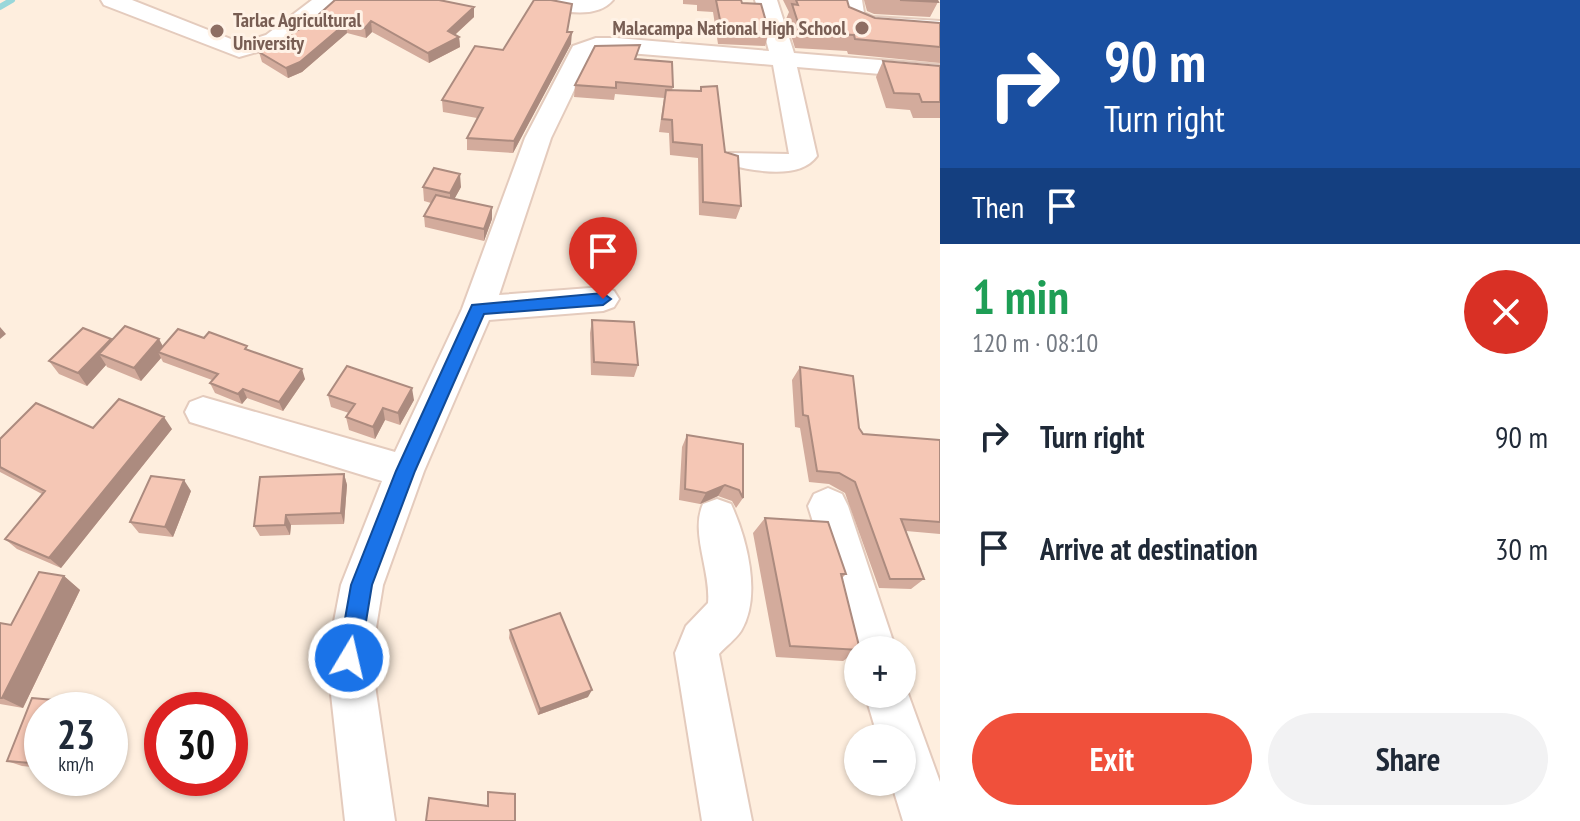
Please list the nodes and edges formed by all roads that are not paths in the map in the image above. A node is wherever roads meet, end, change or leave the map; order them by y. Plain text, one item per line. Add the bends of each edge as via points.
1 (112, 0) edge
2 (325, 0) edge
3 (602, 0) edge
4 (766, 0) edge
5 (851, 0) edge
6 (551, 2) edge
7 (940, 28) edge
8 (784, 60) junction
9 (940, 72) edge
10 (739, 159) edge
11 (603, 299) dead end
12 (478, 309) junction
13 (203, 412) dead end
14 (405, 471) junction
15 (828, 506) dead end
16 (717, 517) dead end
17 (870, 636) edge
18 (916, 783) edge
19 (370, 821) edge
20 (727, 821) edge
21 (928, 821) edge

1 - 2 street via 239,50 254,50
3 - 6 street via 578,7
4 - 8 street
5 - 7 street via 854,16 868,23
8 - 9 street
8 - 10 street via 803,156 791,163
8 - 12 street via 617,45 581,51 538,138
11 - 12 street
12 - 14 street
13 - 14 street
14 - 19 street via 362,585 349,658
15 - 17 street
16 - 20 street via 732,600 726,615 700,641 697,653
18 - 21 street

